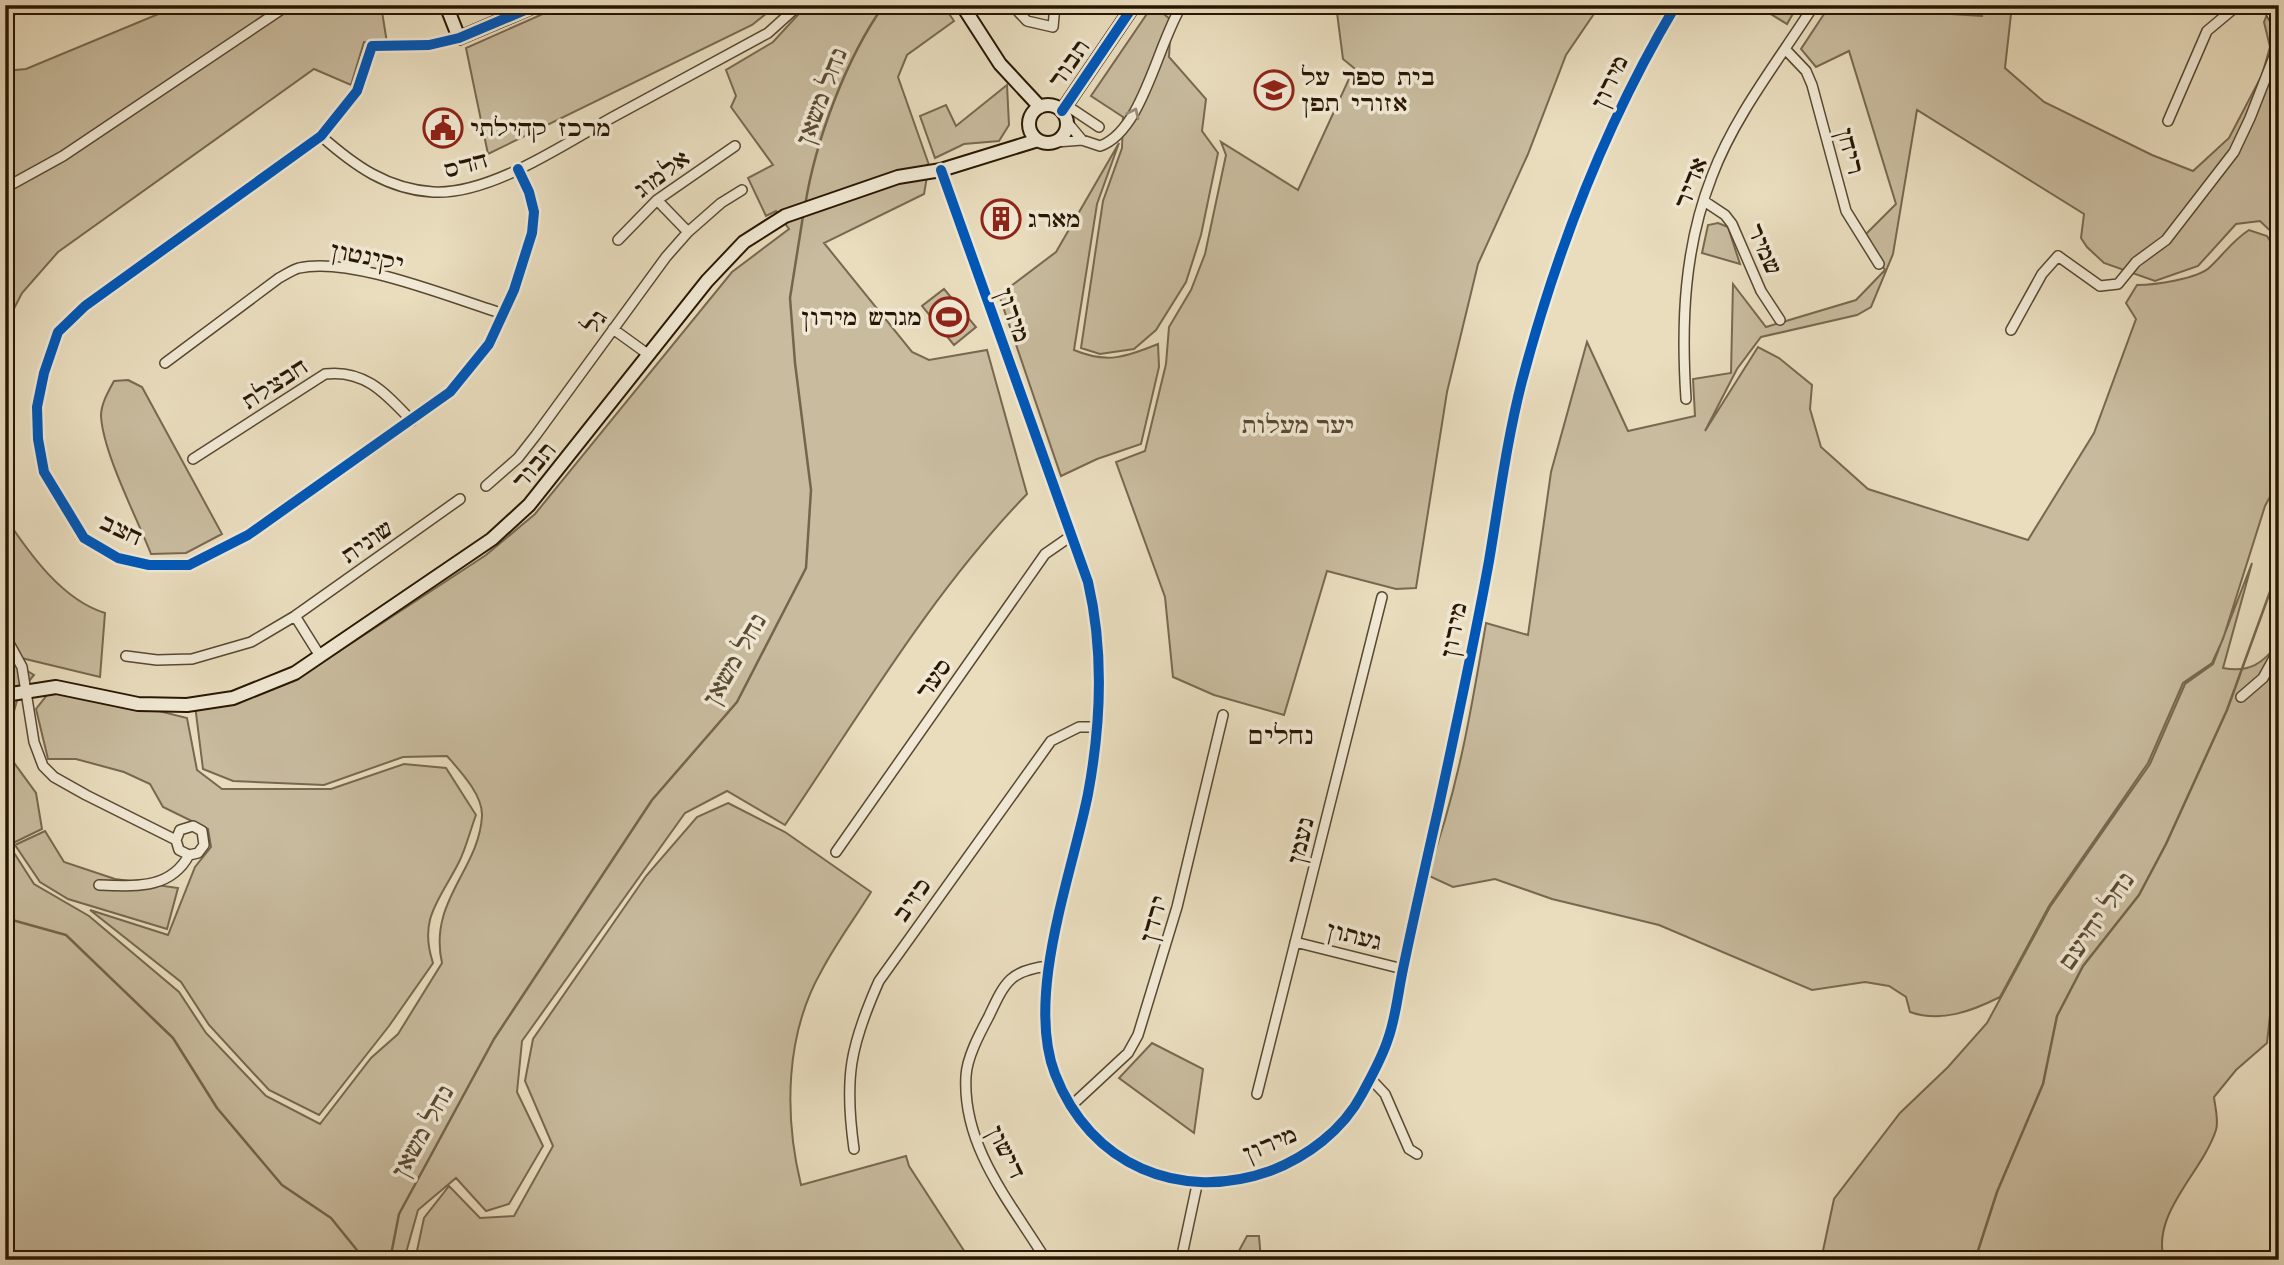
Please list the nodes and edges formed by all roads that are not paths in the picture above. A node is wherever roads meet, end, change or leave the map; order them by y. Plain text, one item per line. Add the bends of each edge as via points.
1 (36, 5) edge
2 (446, 5) edge
3 (537, 5) edge
4 (799, 5) edge
5 (962, 5) edge
6 (1012, 5) edge
7 (1055, 5) edge
8 (1182, 5) edge
9 (1676, 5) edge
10 (1814, 5) edge
11 (2238, 5) edge
12 (2267, 5) edge
13 (285, 7) dead end
14 (1129, 7) edge
15 (5, 11) edge
16 (2279, 28) edge
17 (459, 38) junction
18 (2279, 44) edge
19 (1786, 50) junction
20 (1040, 107) junction
21 (1065, 112) junction
22 (2168, 121) dead end
23 (1099, 127) dead end
24 (321, 136) junction
25 (1082, 140) junction
26 (1038, 141) junction
27 (1056, 142) junction
28 (735, 146) dead end
29 (518, 169) junction
30 (941, 170) junction
31 (5, 188) edge
32 (742, 190) dead end
33 (657, 200) junction
34 (1703, 201) junction
35 (688, 232) junction
36 (618, 240) dead end
37 (1879, 264) dead end
38 (504, 314) junction
39 (1780, 320) dead end
40 (613, 329) junction
41 (2011, 330) dead end
42 (649, 355) junction
43 (165, 363) dead end
44 (1686, 398) dead end
45 (412, 421) junction
46 (193, 459) dead end
47 (486, 486) dead end
48 (460, 499) dead end
49 (1071, 536) junction
50 (1382, 597) dead end
51 (295, 616) junction
52 (5, 636) edge
53 (2279, 649) edge
54 (127, 656) dead end
55 (320, 656) junction
56 (24, 690) junction
57 (5, 695) edge
58 (2241, 697) dead end
59 (1223, 715) dead end
60 (1096, 727) junction
61 (176, 839) junction
62 (836, 852) dead end
63 (188, 855) junction
64 (99, 886) dead end
65 (1295, 942) junction
66 (1049, 966) junction
67 (1403, 969) junction
68 (1370, 1078) junction
69 (1257, 1094) dead end
70 (1071, 1106) junction
71 (854, 1149) dead end
72 (1417, 1154) dead end
73 (1196, 1185) junction
74 (1046, 1260) edge
75 (1181, 1260) edge

1 - 15 street
2 - 17 street
3 - 17 street
4 - 29 street, הדס via 768,33
5 - 20 street via 1000,64
6 - 7 street via 1027,21 1054,27
25 -> 8 street via 1100,146 1128,124
9 - 67 street, מירון via 1641,64 1591,173 1556,263 1521,386 1473,645
10 - 19 street, אדיר
11 - 22 street via 2207,31
12 - 16 street
13 - 31 street via 63,156
14 - 21 street, תבור
17 - 24 street, חצב via 429,45 372,46 357,91
18 - 41 street via 2234,152 2166,240 2136,262 2118,284 2100,286 2058,256 2042,274
19 - 34 street, אדיר via 1733,132
19 - 37 street, ריחן via 1806,71 1846,211
20 - 21 street
20 - 26 street via 1030,120
21 - 23 street
21 - 25 street
21 - 27 street via 1065,134
24 - 29 street, הדס via 376,178 407,189 469,188
24 - 45 street, חצב via 85,306 58,332 37,407 44,472 84,538 118,558 149,565 190,565 248,535
25 - 27 street
26 - 27 street
26 - 30 street, תבור
28 - 33 street, אלמוג
29 - 38 street, חצב via 534,212 532,233
30 - 42 street, תבור via 898,177 785,216 744,242
30 - 49 street, מירון
32 - 35 street, גל
33 - 35 street
33 - 36 street, אלמוג
34 - 39 street, שמיר via 1732,225 1761,291
34 - 44 street, אדיר via 1686,285
35 - 40 street, גל
38 - 43 street, יקינטון via 364,272 297,268
38 - 45 street, חצב via 489,344 450,392
40 - 42 street
40 - 47 street, גל via 517,458
42 - 55 street, תבור via 529,505 492,539
45 - 46 street, חבצלת via 382,390 361,377 325,374
48 - 51 street, שונית
49 - 60 street, מירון via 1096,618 1100,660
49 - 62 street, סער via 1045,554
50 - 65 street, נעמן
51 - 54 street, שונית via 222,653 192,659
51 - 55 street
52 - 56 street via 19,660
53 - 58 street via 2263,678
55 - 56 street, תבור via 296,673 255,691 192,705 138,704 63,687
56 - 57 street, תבור
56 - 61 street via 35,749 48,772
59 - 70 street, ירדן via 1177,907 1138,1035 1128,1053
60 - 66 street, מירון via 1088,790
60 - 71 street, כזיב via 1079,727 1051,741 878,981 850,1058 847,1102
61 - 63 street via 179,850
61 - 63 street via 184,827 202,831 204,845 198,853
63 - 64 street via 181,869 163,881
65 - 67 street, געתון
65 - 69 street, נעמן
66 - 70 street, מירון via 1048,1044 1054,1072
66 - 74 street, דישון via 1030,968 1004,984 966,1073 974,1140
67 - 68 street, מירון via 1388,1039
68 - 72 street via 1385,1094 1409,1149
68 - 73 street, מירון via 1359,1101 1309,1152 1256,1176
70 - 73 street, מירון via 1100,1142 1126,1161
73 - 75 street

